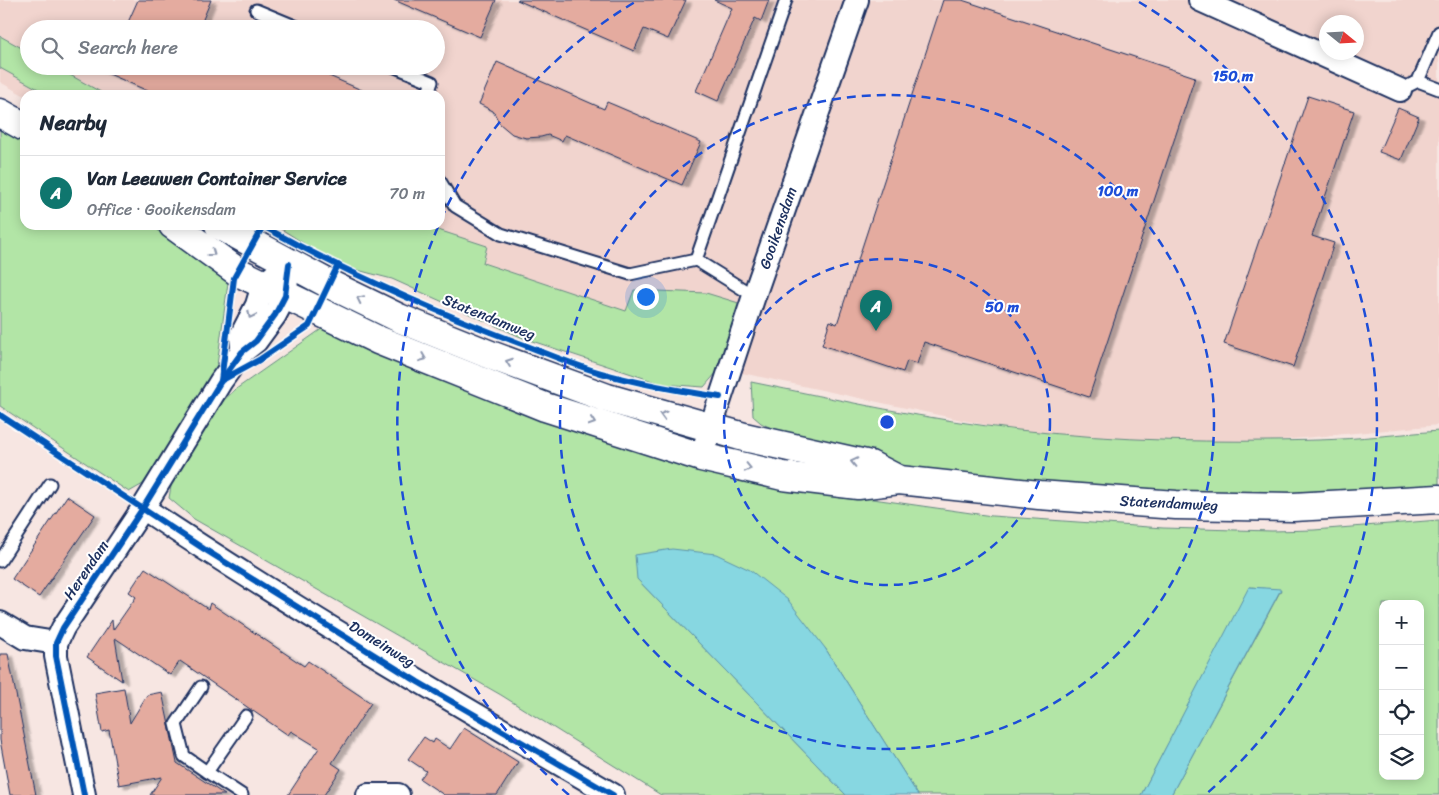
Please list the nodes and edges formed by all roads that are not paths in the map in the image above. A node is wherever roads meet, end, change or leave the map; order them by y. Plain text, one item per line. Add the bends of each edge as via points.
1 (786, 0) edge
2 (857, 0) edge
3 (1200, 0) edge
4 (256, 10) dead end
5 (280, 20) edge
6 (1439, 32) edge
7 (415, 75) edge
8 (1409, 86) junction
9 (1439, 89) edge
10 (430, 90) edge
11 (0, 113) edge
12 (20, 124) edge
13 (445, 189) edge
14 (180, 230) edge
15 (228, 230) edge
16 (696, 260) junction
17 (289, 264) junction
18 (274, 290) junction
19 (754, 296) junction
20 (710, 428) junction
21 (701, 457) junction
22 (899, 480) junction
23 (50, 484) dead end
24 (1439, 499) edge
25 (143, 508) junction
26 (0, 562) edge
27 (0, 623) edge
28 (56, 643) junction
29 (201, 687) dead end
30 (246, 716) dead end
31 (207, 772) junction
32 (84, 795) edge
33 (242, 795) edge
34 (368, 795) edge
35 (398, 795) edge
36 (613, 795) edge

1 - 16 lane
2 - 19 street, Gooikensdam
3 - 8 street
4 - 5 lane
6 - 8 lane
7 - 10 lane via 432,82
8 - 9 lane
11 - 12 main road
13 - 16 lane via 455,206 501,234 630,274
14 -> 18 main road, Statendamweg via 238,272
15 - 17 main road, Statendamweg
16 - 19 lane
17 - 18 street
20 -> 17 main road, Statendamweg via 607,398 493,356 399,318
18 -> 21 main road, Statendamweg via 378,340 545,407
18 - 25 street, Herendam via 256,305 242,334 242,352 221,380
19 - 20 street, Gooikensdam
20 - 21 street, Gooikensdam
22 -> 20 main road, Statendamweg via 870,465
21 -> 22 main road, Statendamweg via 792,477 858,485
22 - 24 main road, Statendamweg via 1176,506 1293,506
23 - 26 lane
25 - 28 street, Herendam
25 - 36 street, Domeinweg via 418,682
27 - 28 street via 25,638
28 - 32 street
29 - 31 lane via 176,724 184,756
30 - 31 lane
31 - 33 lane
34 - 35 street

